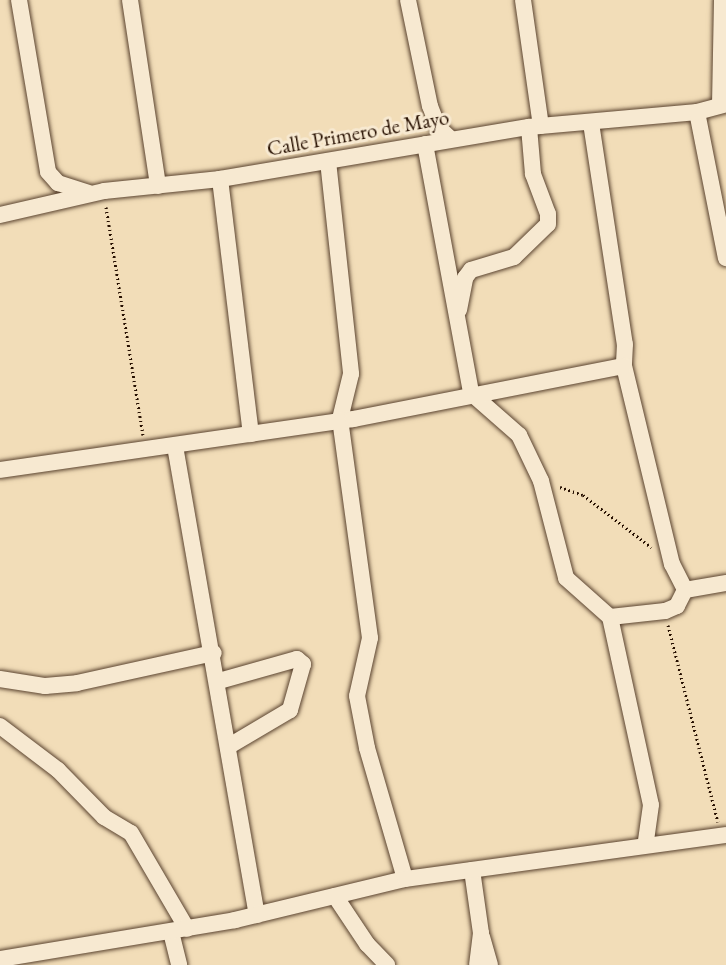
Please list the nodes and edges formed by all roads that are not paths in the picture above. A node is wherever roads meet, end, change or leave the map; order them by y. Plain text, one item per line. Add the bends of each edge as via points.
1 (19, 0) edge
2 (130, 0) edge
3 (408, 0) edge
4 (523, 0) edge
5 (722, 0) edge
6 (723, 105) edge
7 (697, 112) junction
8 (591, 123) junction
9 (535, 126) junction
10 (452, 139) junction
11 (425, 144) junction
12 (328, 161) junction
13 (220, 179) junction
14 (158, 186) junction
15 (97, 192) junction
16 (0, 215) edge
17 (726, 258) edge
18 (455, 318) junction
19 (624, 366) junction
20 (471, 393) junction
21 (340, 419) junction
22 (251, 434) junction
23 (175, 446) junction
24 (0, 470) edge
25 (726, 583) edge
26 (685, 590) junction
27 (610, 617) junction
28 (214, 653) junction
29 (0, 679) edge
30 (219, 681) junction
31 (0, 726) edge
32 (231, 745) junction
33 (723, 835) edge
34 (646, 842) junction
35 (472, 870) junction
36 (405, 879) junction
37 (335, 896) junction
38 (257, 915) junction
39 (179, 931) junction
40 (481, 933) junction
41 (70, 957) edge
42 (0, 959) edge
43 (178, 965) edge
44 (387, 965) edge
45 (477, 965) edge
46 (490, 965) edge

1 - 15 street via 48,172 58,183
2 - 14 street
3 - 10 street via 430,106 438,127
4 - 9 street
5 - 6 street
6 - 7 street, Calle Primero de Mayo
7 - 8 street, Calle Primero de Mayo
7 - 17 street
8 - 9 street, Calle Primero de Mayo
8 - 19 street via 625,344
9 - 10 street, Calle Primero de Mayo
9 - 18 street via 533,174 549,214 548,224 514,257 471,270
10 - 11 street, Calle Primero de Mayo
11 - 12 street, Calle Primero de Mayo
11 - 18 street
12 - 13 street, Calle Primero de Mayo
12 - 21 street via 351,374
13 - 14 street, Calle Primero de Mayo
13 - 22 street
14 - 15 street, Calle Primero de Mayo
15 - 16 street, Calle Primero de Mayo
18 - 20 street
19 - 20 street
19 - 26 street via 672,564
20 - 21 street
20 - 27 street via 519,435 541,482 566,578
21 - 22 street
21 - 36 street via 370,638 357,696 367,748
22 - 23 street
23 - 24 street
23 - 28 street
25 - 26 street
26 - 27 street via 677,606 665,611
27 - 34 street via 651,805
28 - 29 street via 77,683 45,686
28 - 30 street
30 - 32 street
30 - 32 street via 297,659 303,664 290,710
31 - 39 street via 58,770 104,817 131,833
32 - 38 street
33 - 34 street
34 - 35 street
35 - 36 street
35 - 40 street
36 - 37 street
37 - 38 street
37 - 44 street via 367,944
38 - 39 street
39 - 41 street
39 - 43 street
40 - 45 street
40 - 46 street
41 - 42 street

